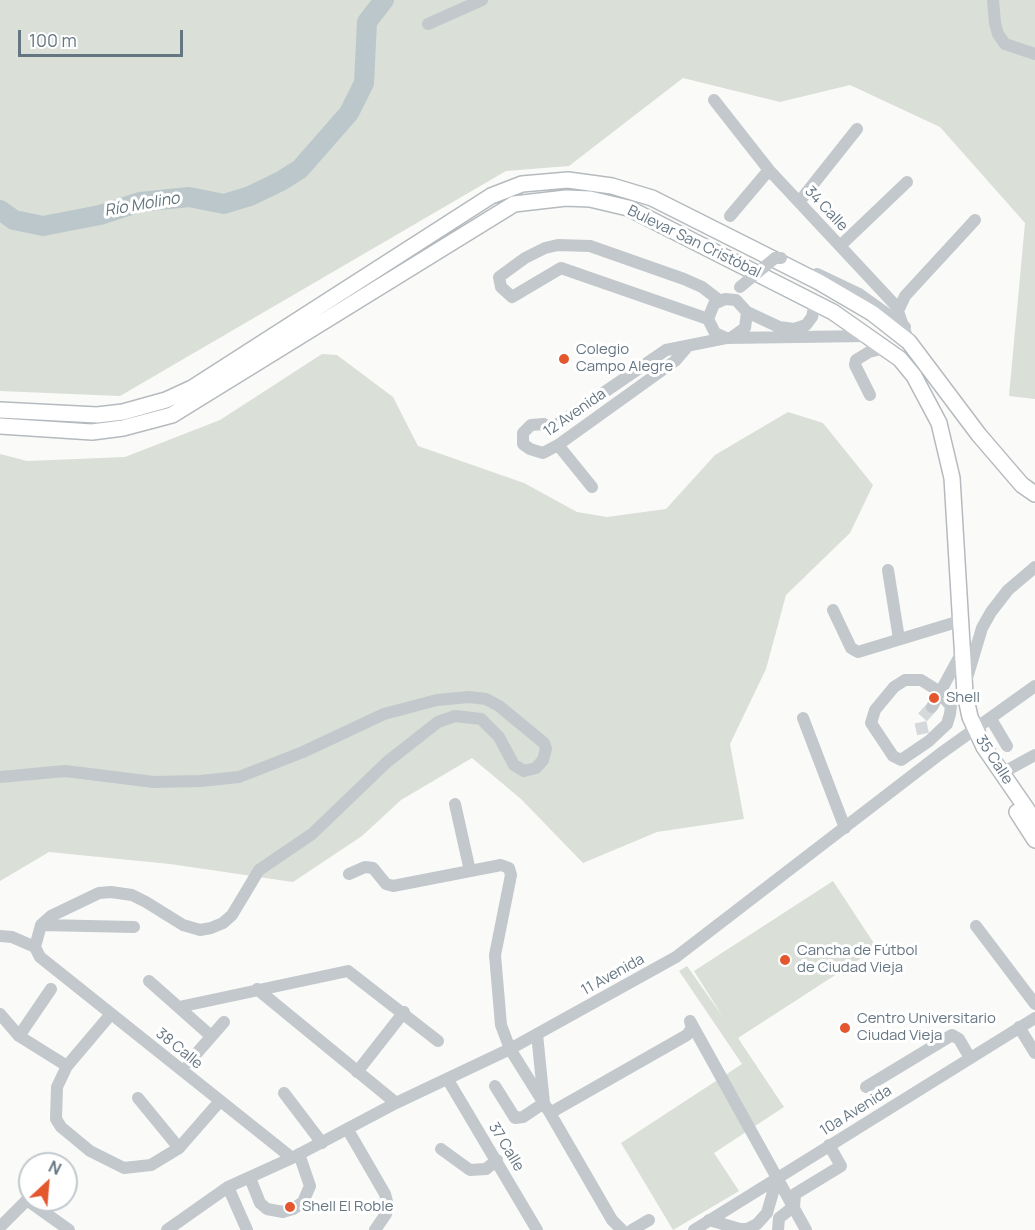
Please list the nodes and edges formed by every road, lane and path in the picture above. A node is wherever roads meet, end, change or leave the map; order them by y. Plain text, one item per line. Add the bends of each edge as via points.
1 (482, 0) edge
2 (993, 0) edge
3 (428, 24) dead end
4 (1035, 54) edge
5 (714, 100) dead end
6 (857, 129) dead end
7 (769, 170) junction
8 (907, 182) dead end
9 (799, 202) junction
10 (730, 216) dead end
11 (975, 220) dead end
12 (558, 245) junction
13 (840, 246) junction
14 (561, 268) junction
15 (722, 300) junction
16 (815, 303) junction
17 (898, 311) junction
18 (747, 312) junction
19 (708, 319) junction
20 (908, 335) junction
21 (869, 336) junction
22 (728, 338) junction
23 (687, 346) junction
24 (885, 348) junction
25 (870, 395) dead end
26 (0, 410) edge
27 (0, 426) edge
28 (558, 445) junction
29 (592, 487) dead end
30 (1035, 494) edge
31 (1035, 567) edge
32 (888, 570) dead end
33 (833, 610) dead end
34 (960, 621) junction
35 (899, 639) junction
36 (962, 652) junction
37 (966, 681) junction
38 (1035, 686) edge
39 (941, 694) junction
40 (932, 707) tunnel mouth
41 (803, 718) dead end
42 (991, 719) junction
43 (974, 729) junction
44 (926, 737) junction
45 (1007, 746) dead end
46 (984, 747) junction
47 (940, 754) junction
48 (1035, 755) edge
49 (1002, 773) junction
50 (0, 777) edge
51 (456, 804) dead end
52 (1031, 819) edge
53 (845, 828) junction
54 (1035, 840) edge
55 (470, 871) junction
56 (349, 874) dead end
57 (41, 925) junction
58 (976, 926) dead end
59 (134, 927) dead end
60 (0, 936) edge
61 (35, 947) junction
62 (149, 981) dead end
63 (51, 989) dead end
64 (257, 989) junction
65 (1035, 1004) edge
66 (179, 1007) junction
67 (404, 1012) junction
68 (0, 1014) edge
69 (111, 1014) junction
70 (1035, 1018) edge
71 (224, 1022) dead end
72 (1019, 1028) junction
73 (537, 1034) junction
74 (19, 1036) junction
75 (211, 1036) junction
76 (438, 1041) dead end
77 (510, 1049) junction
78 (1035, 1053) edge
79 (970, 1058) junction
80 (189, 1062) dead end
81 (67, 1066) junction
82 (357, 1072) junction
83 (448, 1080) junction
84 (495, 1086) dead end
85 (866, 1087) dead end
86 (284, 1093) dead end
87 (138, 1098) dead end
88 (220, 1101) junction
89 (396, 1103) junction
90 (547, 1108) junction
91 (348, 1130) junction
92 (322, 1143) junction
93 (829, 1145) junction
94 (179, 1148) junction
95 (441, 1149) dead end
96 (295, 1156) junction
97 (496, 1160) junction
98 (250, 1178) junction
99 (777, 1178) junction
100 (228, 1187) junction
101 (793, 1207) junction
102 (649, 1220) dead end
103 (709, 1220) junction
104 (0, 1227) edge
105 (758, 1227) edge
106 (60, 1228) edge
107 (173, 1228) edge
108 (619, 1229) edge
109 (248, 1230) edge
110 (375, 1230) edge
111 (537, 1230) edge
112 (632, 1230) edge
113 (693, 1230) edge
114 (778, 1230) edge
115 (806, 1230) edge

1 - 3 street
2 - 4 street via 998,34 1005,44
5 - 7 street, 34 Calle
6 - 9 street
7 - 9 street, 34 Calle
7 - 10 street
8 - 13 street
9 - 13 street, 34 Calle
11 - 17 street via 905,296
12 - 14 street via 551,257 554,265
12 - 14 street via 525,258 499,277 501,287 512,297
12 - 15 street via 590,246 702,287
13 - 17 street, 34 Calle
14 - 19 street
15 - 18 street via 736,300
15 - 19 street via 711,308
15 - 20 street, bridge via 781,258 859,294
16 - 18 street via 806,325 794,329 779,327
16 - 21 main road, Bulevar San Cristóbal
16 - 27 main road, Bulevar San Cristóbal via 628,208 590,199 531,200 501,210 172,415 93,432
17 - 20 street, 34 Calle
18 - 22 street via 745,328
19 - 22 street via 715,333
20 - 26 main road, Bulevar San Cristóbal via 819,282 652,198 591,182 542,181 491,196 192,388 166,400 98,415
20 - 30 main road, Bulevar San Cristóbal via 979,435 1022,485
21 - 22 street, 12 Avenida
21 - 24 main road, Bulevar San Cristóbal
22 - 23 street, 12 Avenida
23 - 28 street, 12 Avenida via 675,361
23 - 28 street, 12 Avenida via 666,350 552,429 544,424 531,425 523,433 523,444 530,450 543,453
24 - 25 street via 856,360
24 - 34 main road, Bulevar San Cristóbal via 914,376 939,423 946,448 952,478
28 - 29 street
31 - 37 street via 1008,590 991,612 982,628
32 - 35 street
33 - 35 street via 856,651
34 - 35 street
34 - 36 main road, Bulevar San Cristóbal
36 - 37 main road, Bulevar San Cristóbal
36 - 39 street
37 - 43 main road, Bulevar San Cristóbal
38 - 42 street, 11 Avenida
39 - 40 street
39 - 44 street via 951,706 947,724
39 - 44 street via 921,680 905,680 894,687 872,717 872,728 897,758 906,759
41 - 53 street
42 - 43 street, 11 Avenida
42 - 45 street
43 - 46 main road, 35 Calle
43 - 47 street, 11 Avenida
44 - 47 street
46 - 49 main road, 35 Calle
46 - 52 main road
47 - 53 street, 11 Avenida
48 - 49 street
49 - 52 main road, 35 Calle
50 - 57 street via 65,771 154,782 239,777 384,714 437,700 469,697 499,706 535,734 546,749 537,768 524,771 514,765 498,737 481,720 455,716 438,722 387,762 312,834 259,870 223,923 192,929 132,895 111,892 99,893 51,916
51 - 55 street
52 - 54 main road
53 - 73 street, 11 Avenida via 687,950
55 - 56 street via 393,886 386,884 373,868
55 - 77 street via 501,865 509,868 511,875 495,955 501,1025
57 - 59 street
57 - 61 street
58 - 65 street
60 - 61 street
61 - 69 street, 38 Calle via 47,963
62 - 66 street
63 - 74 street
64 - 66 street
64 - 67 street via 348,971
64 - 82 street
66 - 75 street
67 - 76 street
67 - 82 street
68 - 74 street
69 - 81 street
69 - 88 street, 38 Calle
70 - 72 street, 10a Avenida
71 - 75 street
72 - 78 street
72 - 79 street, 10a Avenida
73 - 77 street, 11 Avenida
73 - 90 street
74 - 81 street
75 - 80 street
77 - 83 street, 11 Avenida
77 - 90 street
79 - 85 street via 959,1039 952,1035
79 - 93 street, 10a Avenida
81 - 94 street via 57,1087 56,1119 90,1151 113,1165 136,1168 151,1165
82 - 89 street
83 - 89 street, 11 Avenida
83 - 97 street, 37 Calle
84 - 90 street via 515,1118
86 - 92 street
87 - 94 street
88 - 94 street
88 - 96 street, 38 Calle
89 - 91 street, 11 Avenida
90 - 99 street via 687,1035 692,1028 690,1021
90 - 108 street
91 - 92 street, 11 Avenida
91 - 110 street via 385,1194 386,1214
92 - 96 street, 11 Avenida
93 - 99 street, 10a Avenida
93 - 101 street via 841,1166 795,1194
95 - 97 street via 470,1170 486,1169
96 - 98 street, 11 Avenida
96 - 98 street via 310,1186 303,1202 293,1209 267,1209 260,1203
97 - 111 street, 37 Calle
98 - 100 street, 11 Avenida
99 - 101 street
99 - 103 street, 10a Avenida
99 - 105 street
100 - 107 street, 11 Avenida
100 - 109 street
101 - 114 street via 778,1218
101 - 115 street
102 - 112 street
103 - 105 street via 740,1229
103 - 113 street, 10a Avenida
104 - 106 street via 27,1200

